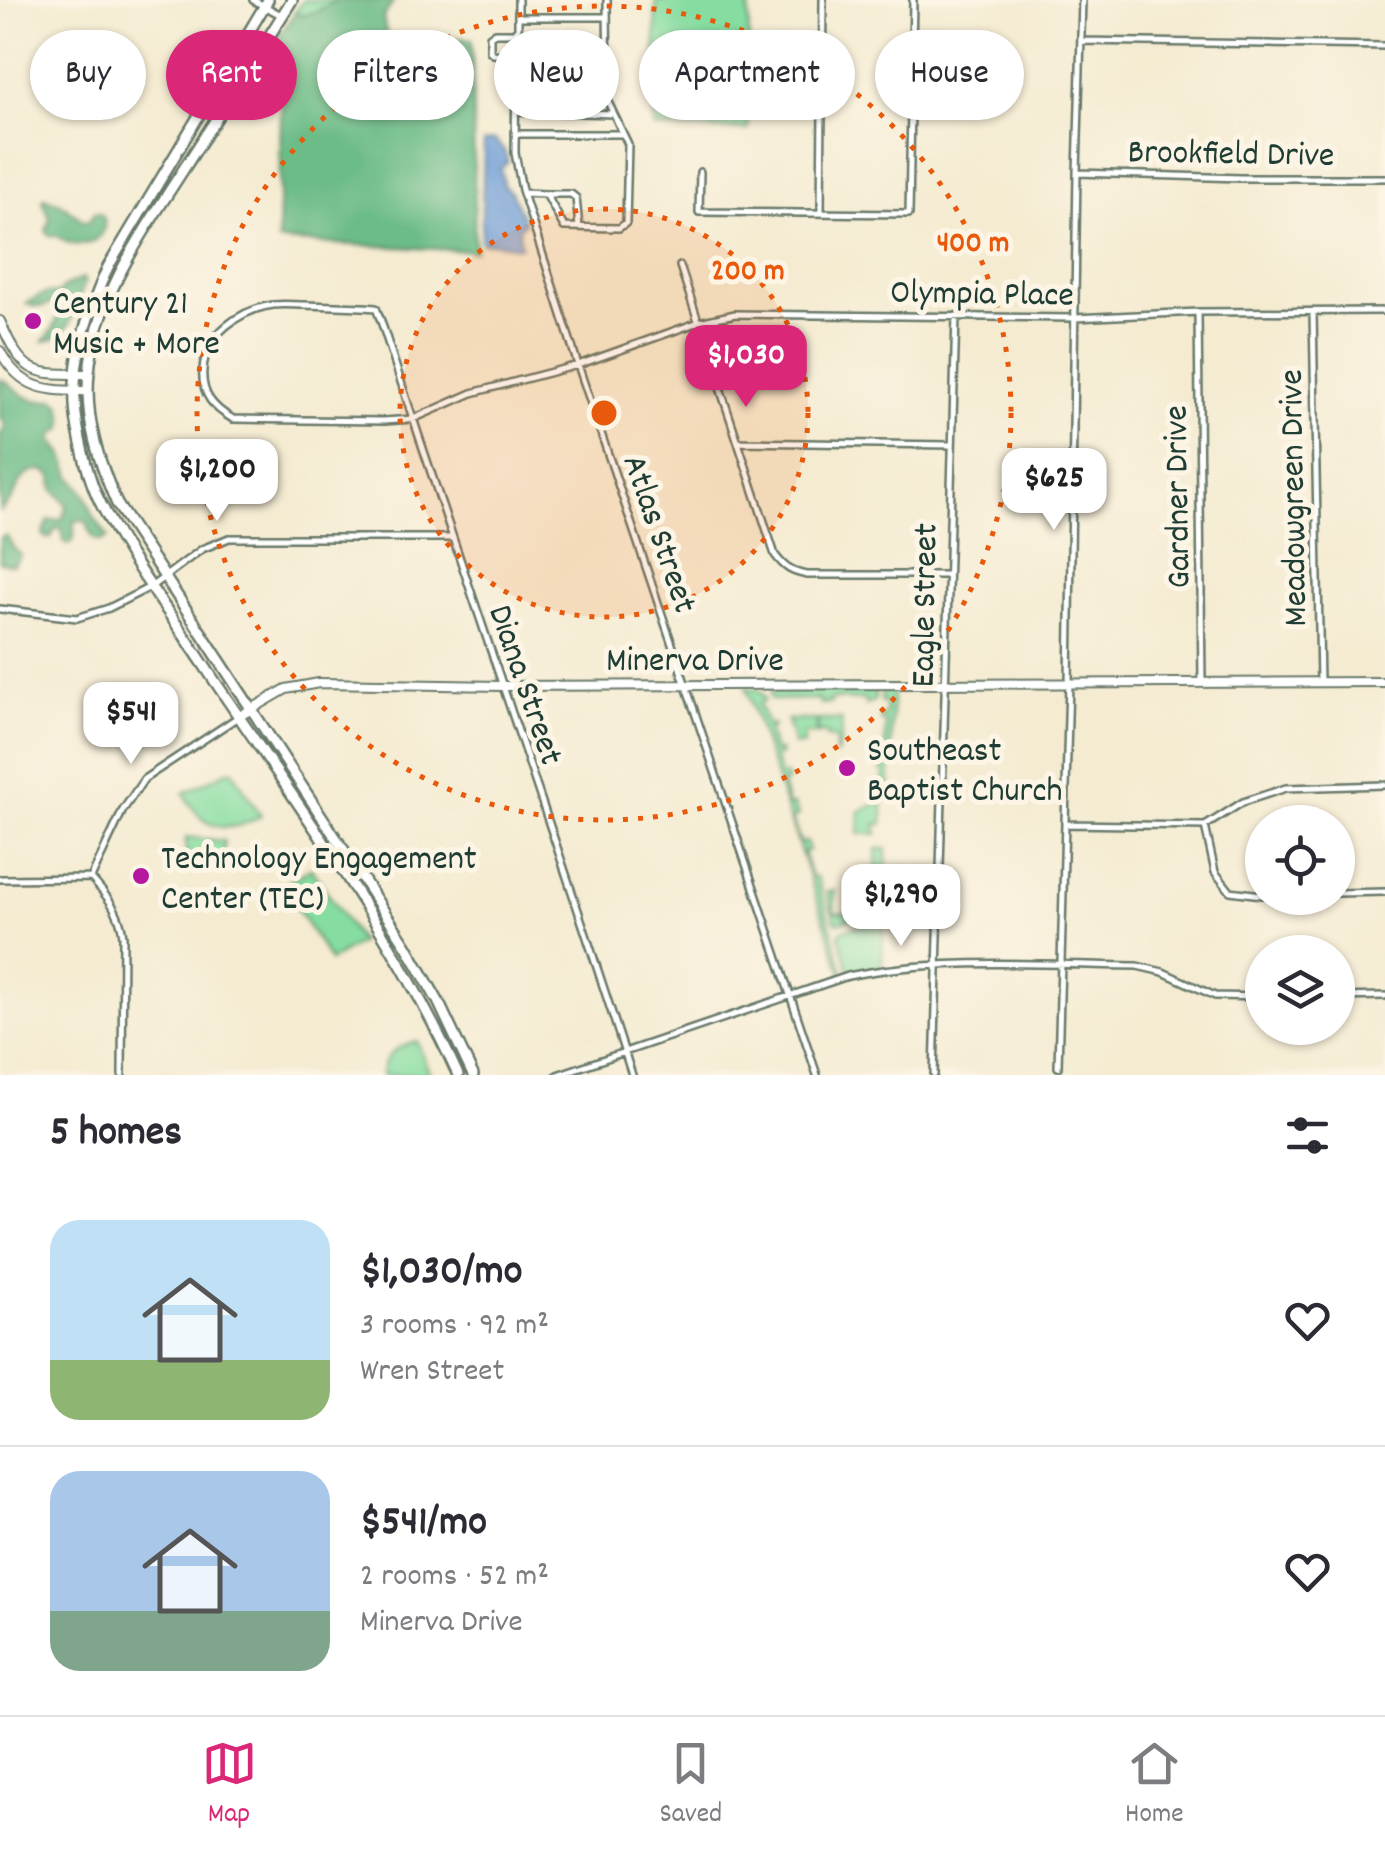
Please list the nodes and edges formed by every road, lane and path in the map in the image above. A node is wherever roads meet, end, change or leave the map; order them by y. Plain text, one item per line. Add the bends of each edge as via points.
1 (254, 0) edge
2 (292, 0) edge
3 (518, 0) edge
4 (607, 0) edge
5 (823, 0) edge
6 (913, 0) edge
7 (1082, 0) edge
8 (266, 3) edge
9 (283, 16) junction
10 (518, 17) junction
11 (607, 18) junction
12 (516, 30) edge
13 (607, 30) edge
14 (1081, 40) junction
15 (1385, 46) edge
16 (516, 120) edge
17 (617, 120) edge
18 (515, 134) junction
19 (624, 134) junction
20 (700, 172) dead end
21 (1077, 173) junction
22 (1385, 178) edge
23 (523, 193) junction
24 (546, 194) junction
25 (821, 212) junction
26 (579, 228) junction
27 (680, 266) dead end
28 (1198, 312) junction
29 (1313, 312) junction
30 (1385, 312) edge
31 (956, 316) junction
32 (1075, 318) junction
33 (0, 321) edge
34 (699, 322) junction
35 (0, 351) edge
36 (578, 364) junction
37 (76, 374) junction
38 (88, 374) junction
39 (202, 376) joint
40 (75, 391) junction
41 (88, 391) junction
42 (413, 419) junction
43 (738, 442) junction
44 (952, 445) junction
45 (452, 538) junction
46 (948, 575) junction
47 (164, 577) junction
48 (152, 586) junction
49 (0, 609) edge
50 (1202, 682) junction
51 (1320, 682) junction
52 (1385, 682) edge
53 (1069, 683) junction
54 (687, 685) junction
55 (945, 685) junction
56 (502, 686) junction
57 (252, 709) junction
58 (238, 717) junction
59 (1385, 785) edge
60 (1065, 824) junction
61 (1206, 826) junction
62 (91, 878) junction
63 (0, 879) edge
64 (1385, 892) edge
65 (1245, 893) edge
66 (1355, 893) edge
67 (936, 965) junction
68 (1060, 965) junction
69 (790, 995) junction
70 (1355, 996) edge
71 (1385, 996) edge
72 (1245, 997) edge
73 (624, 1052) junction
74 (1058, 1067) dead end
75 (122, 1075) edge
76 (458, 1075) edge
77 (473, 1075) edge
78 (557, 1075) edge
79 (632, 1075) edge
80 (817, 1075) edge
81 (934, 1075) edge

1 - 8 street
2 - 9 main road
3 - 10 street
4 - 11 street
5 - 25 street
6 - 25 street via 909,214
7 - 14 street
8 - 9 street
8 - 37 main road via 108,267 92,303
9 - 38 main road via 115,282
10 - 11 street
10 - 12 street
11 - 13 street
14 - 15 street
14 - 21 street
16 - 18 street, Atlas Street
17 - 19 street
18 - 19 street
18 - 23 street, Atlas Street
19 - 26 street via 626,223
20 - 25 street via 699,212
21 - 22 street, Brookfield Drive
21 - 32 street
23 - 24 street
23 - 36 street, Atlas Street
24 - 26 street via 564,227
24 - 26 street via 576,198
27 - 34 street
28 - 29 street, Olympia Place
28 - 32 street, Olympia Place
28 - 50 street, Gardner Drive
29 - 30 street, Olympia Place
29 - 51 street, Meadowgreen Drive
31 - 32 street, Olympia Place
31 - 34 street, Olympia Place via 735,314
31 - 44 street, Eagle Street
32 - 53 street
33 - 37 street via 35,372
34 - 36 street, Olympia Place
34 - 43 street
35 - 40 street via 31,385
36 - 42 street, Olympia Place via 472,392
36 - 54 street, Atlas Street
37 - 38 street
37 - 40 main road
38 - 41 main road
39 - 42 street, Olympia Place via 206,396 234,419
39 - 42 street, Diana Street via 209,345 242,314 274,305 376,308
40 - 41 street
40 - 48 main road via 86,466 102,507
41 - 47 main road via 90,426 116,504
42 - 45 street, Diana Street
43 - 44 street
43 - 46 street via 784,568
44 - 46 street, Eagle Street
45 - 47 street via 229,538
45 - 56 street, Diana Street
46 - 55 street, Eagle Street
47 - 48 street
47 - 57 main road
48 - 49 street via 77,618
48 - 58 main road
50 - 51 street, Minerva Drive
50 - 53 street, Minerva Drive
51 - 52 street, Minerva Drive
53 - 55 street, Minerva Drive
53 - 60 street
54 - 55 street, Minerva Drive
54 - 56 street, Minerva Drive
54 - 69 street, Atlas Street
55 - 67 street, Eagle Street
56 - 57 street, Minerva Drive via 319,683 286,690
56 - 73 street, Diana Street
57 - 58 street, Minerva Drive
57 - 77 main road via 406,946
58 - 62 street, Minerva Drive via 144,779
58 - 76 main road via 376,923
59 - 61 street via 1286,788 1243,802
60 - 61 street
60 - 68 street
61 - 65 street via 1215,872 1230,890
62 - 63 street
62 - 75 street via 112,900 121,923
64 - 66 street
67 - 68 street
67 - 69 street via 890,967
67 - 81 street, Eagle Street
68 - 72 street via 1137,966 1215,996
68 - 74 street
69 - 73 street
69 - 80 street, Atlas Street
70 - 71 street
73 - 78 street
73 - 79 street, Diana Street

